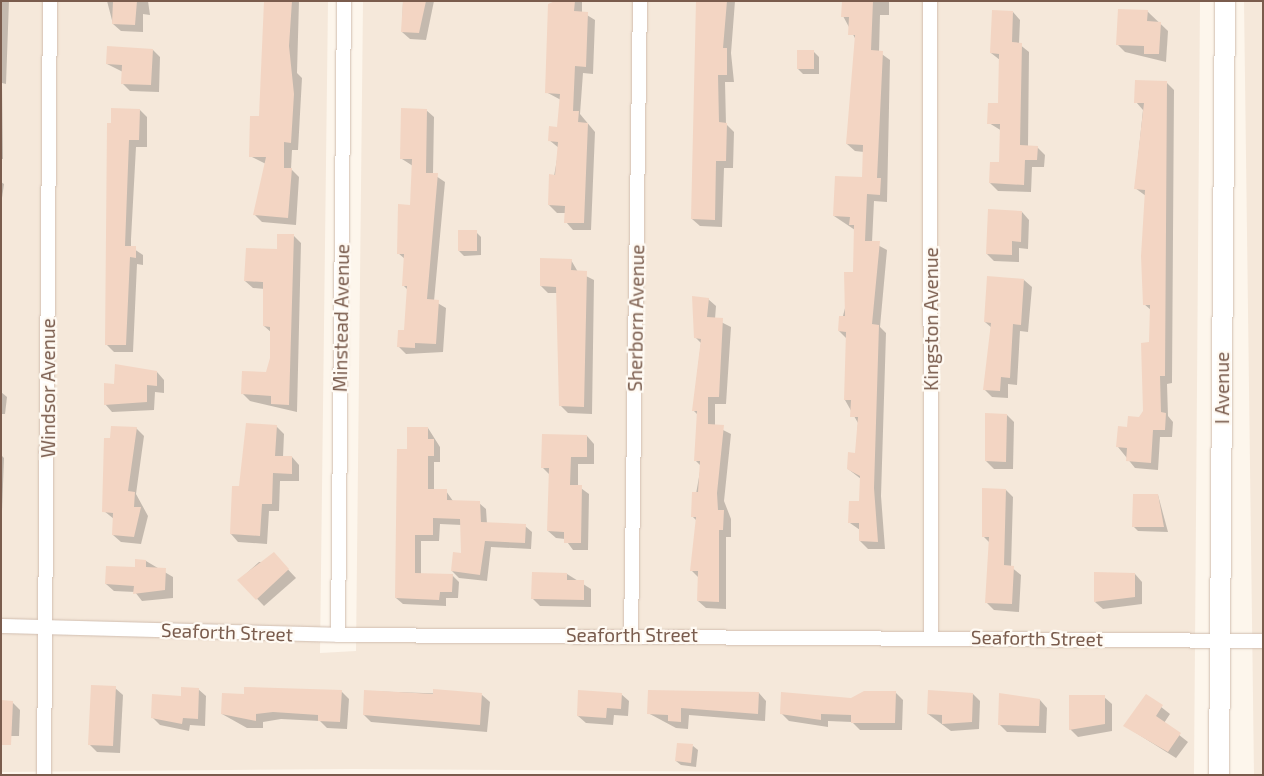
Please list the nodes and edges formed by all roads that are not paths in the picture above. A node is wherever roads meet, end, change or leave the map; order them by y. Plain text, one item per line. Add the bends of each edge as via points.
1 (50, 1) edge
2 (344, 1) edge
3 (640, 1) edge
4 (930, 1) edge
5 (1225, 1) edge
6 (1, 626) edge
7 (46, 627) junction
8 (338, 635) junction
9 (631, 636) junction
10 (931, 636) junction
11 (1220, 642) junction
12 (1263, 642) edge
13 (44, 775) edge
14 (1219, 775) edge

1 - 7 street, Windsor Avenue
2 - 8 street, Minstead Avenue
3 - 9 street, Sherborn Avenue
4 - 10 street, Kingston Avenue
5 - 11 main road, I Avenue
6 - 7 street, Seaforth Street
7 - 8 street, Seaforth Street
7 - 13 street, Windsor Avenue
8 - 9 street, Seaforth Street
9 - 10 street, Seaforth Street
10 - 11 street, Seaforth Street
11 - 12 street, Seaforth Street
11 - 14 main road, I Avenue

